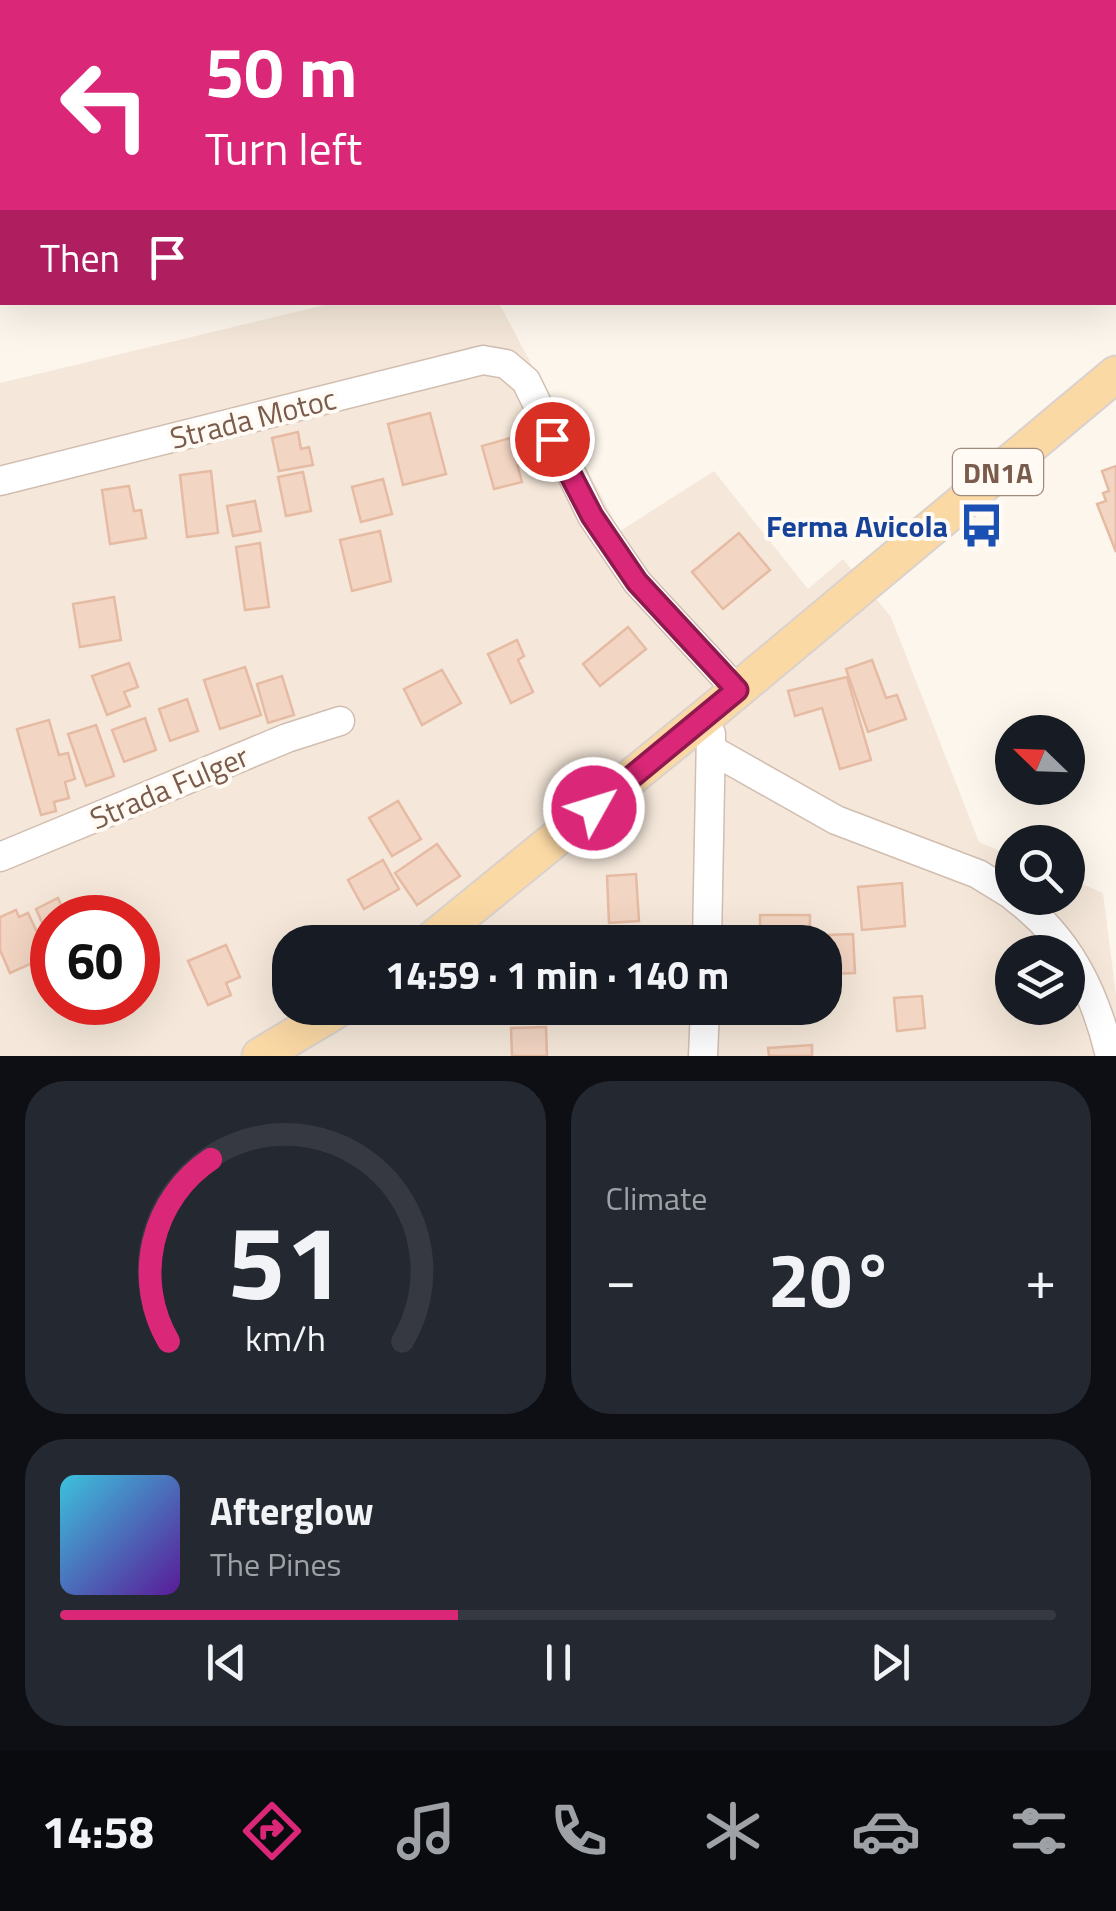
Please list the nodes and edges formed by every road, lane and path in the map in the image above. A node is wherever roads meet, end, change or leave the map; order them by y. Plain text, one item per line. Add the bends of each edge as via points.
1 (1116, 374) edge
2 (0, 481) edge
3 (724, 702) junction
4 (340, 721) dead end
5 (712, 750) junction
6 (0, 857) edge
7 (995, 884) edge
8 (1036, 915) edge
9 (450, 925) edge
10 (707, 925) edge
11 (312, 1025) edge
12 (705, 1025) edge
13 (260, 1056) edge
14 (704, 1056) edge
15 (1110, 1056) edge

1 - 3 main road, DN1A
2 - 3 street, Strada Motoc via 483,360 506,364 526,381 592,516
3 - 5 street
3 - 9 main road, DN1A
4 - 6 street, Strada Fulger
5 - 7 street via 836,820
5 - 10 street
8 - 15 street via 1069,952 1088,988
11 - 13 main road
12 - 14 street

